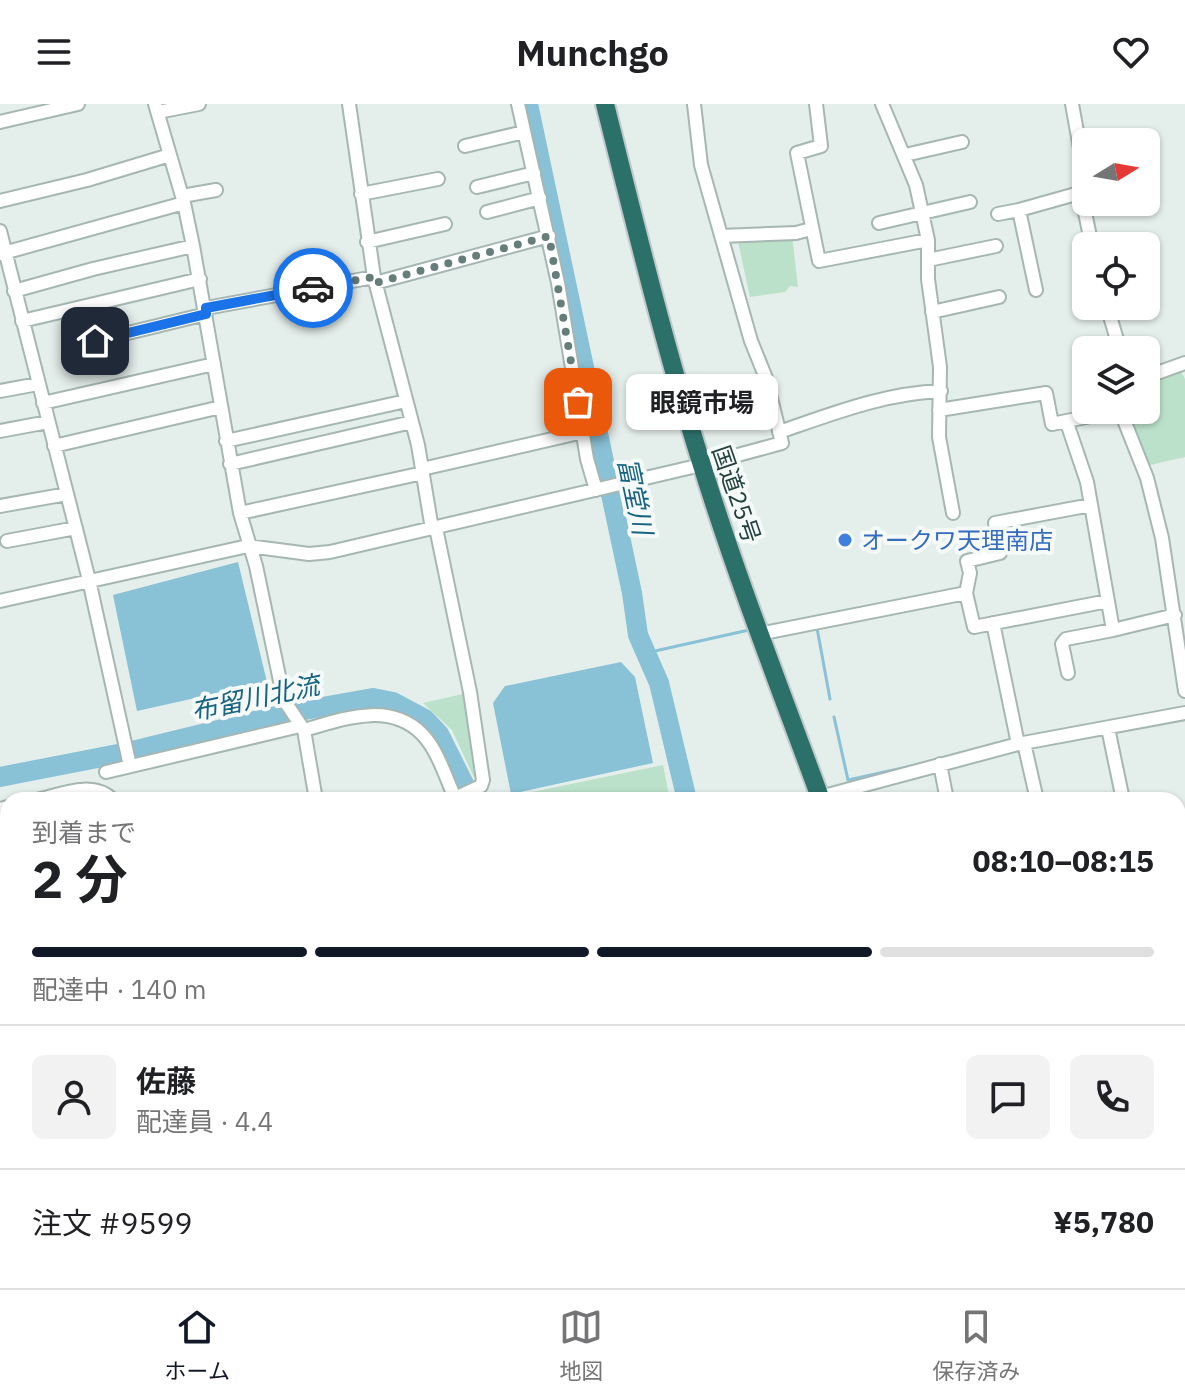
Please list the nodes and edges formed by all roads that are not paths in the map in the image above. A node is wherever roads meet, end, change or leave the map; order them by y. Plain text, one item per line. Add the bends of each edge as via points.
1 (78, 104) edge
2 (199, 104) edge
3 (349, 104) edge
4 (518, 104) edge
5 (605, 104) edge
6 (694, 104) edge
7 (816, 104) edge
8 (1072, 104) edge
9 (885, 105) edge
10 (157, 108) edge
11 (0, 122) edge
12 (1076, 128) edge
13 (524, 132) junction
14 (962, 142) dead end
15 (465, 146) dead end
16 (170, 155) junction
17 (905, 155) junction
18 (534, 173) junction
19 (438, 179) dead end
20 (477, 187) dead end
21 (216, 190) dead end
22 (361, 194) junction
23 (1072, 195) edge
24 (540, 198) junction
25 (183, 200) junction
26 (0, 201) edge
27 (970, 202) dead end
28 (1019, 210) junction
29 (487, 212) dead end
30 (923, 213) junction
31 (998, 214) dead end
32 (879, 223) dead end
33 (445, 224) dead end
34 (811, 229) junction
35 (0, 231) edge
36 (549, 236) junction
37 (721, 236) junction
38 (928, 240) junction
39 (367, 242) junction
40 (193, 246) junction
41 (996, 246) dead end
42 (2, 254) edge
43 (928, 260) junction
44 (200, 279) junction
45 (374, 280) junction
46 (1036, 290) dead end
47 (14, 291) junction
48 (999, 297) dead end
49 (206, 311) junction
50 (932, 312) junction
51 (22, 321) junction
52 (91, 338) dead end
53 (1185, 363) edge
54 (214, 364) junction
55 (1160, 372) edge
56 (38, 384) junction
57 (0, 391) edge
58 (941, 391) junction
59 (406, 401) junction
60 (43, 403) junction
61 (221, 407) junction
62 (939, 410) junction
63 (48, 422) junction
64 (412, 422) junction
65 (1072, 422) edge
66 (1067, 423) junction
67 (1126, 424) edge
68 (0, 431) edge
69 (583, 432) junction
70 (779, 432) junction
71 (226, 441) junction
72 (54, 446) junction
73 (230, 464) junction
74 (701, 465) junction
75 (422, 471) junction
76 (603, 489) junction
77 (67, 494) junction
78 (1091, 505) junction
79 (0, 506) edge
80 (240, 513) junction
81 (953, 513) dead end
82 (76, 528) junction
83 (434, 529) junction
84 (7, 541) dead end
85 (248, 546) junction
86 (89, 580) junction
87 (966, 593) junction
88 (0, 601) edge
89 (1108, 601) junction
90 (1175, 615) junction
91 (993, 623) junction
92 (1113, 630) junction
93 (759, 634) junction
94 (1068, 673) dead end
95 (1185, 691) edge
96 (1185, 713) edge
97 (302, 726) junction
98 (1108, 728) junction
99 (1021, 744) junction
100 (940, 764) junction
101 (130, 766) junction
102 (106, 772) dead end
103 (72, 792) edge
104 (101, 792) edge
105 (314, 792) edge
106 (453, 792) edge
107 (468, 792) edge
108 (818, 792) edge
109 (841, 792) edge
110 (945, 792) edge
111 (1035, 792) edge
112 (1121, 792) edge

1 - 11 street
2 - 10 street
3 - 22 street
4 - 13 street
5 - 74 highway, 国道25号
6 - 37 street via 701,165
7 - 34 street via 821,146 797,153
8 - 12 street
9 - 17 street
10 - 16 street
13 - 15 street
13 - 18 street
14 - 17 street
16 - 25 street
16 - 26 street
17 - 30 street
18 - 20 street
18 - 24 street
19 - 22 street
21 - 25 street
22 - 39 street
23 - 28 street
24 - 29 street
24 - 36 street
25 - 40 street
25 - 42 street
27 - 30 street
28 - 31 street
28 - 46 street
30 - 32 street
30 - 38 street
33 - 39 street
34 - 37 street
34 - 38 street via 819,261
35 - 42 street
36 - 45 street
36 - 69 street
37 - 70 street
38 - 43 street
39 - 45 street
40 - 44 street
40 - 47 street
41 - 43 street
42 - 47 street
43 - 50 street
44 - 49 street
44 - 51 street
45 - 49 street
45 - 59 street
47 - 51 street
48 - 50 street
49 - 52 street
49 - 54 street
50 - 58 street
51 - 56 street
53 - 55 street
54 - 60 street
54 - 61 street
56 - 57 street
56 - 60 street
58 - 62 street
58 - 70 street via 885,398
59 - 64 street
59 - 71 street
60 - 63 street
61 - 71 street
61 - 72 street
62 - 66 street via 1046,393 1052,424
62 - 81 street
63 - 68 street
63 - 72 street
64 - 73 street
64 - 75 street
65 - 66 street
66 - 78 street
67 - 90 street via 1147,478
69 - 75 street
69 - 76 street
70 - 74 street via 782,443
71 - 73 street
72 - 77 street
73 - 80 street
74 - 76 street
74 - 93 highway, 国道25号
75 - 80 street
75 - 83 street
76 - 83 street
77 - 79 street
77 - 82 street
78 - 87 street via 995,523 1000,553 967,561
78 - 89 street
80 - 85 street
82 - 84 street
82 - 86 street
83 - 85 street via 309,554
83 - 107 street via 470,692 483,780
85 - 86 street
85 - 97 street via 284,700
86 - 88 street
86 - 101 street
87 - 91 street via 974,627
87 - 93 street
89 - 91 street
89 - 92 street
90 - 92 street
90 - 95 street
91 - 99 street
92 - 94 street via 1066,639 1062,644
93 - 108 highway, 国道25号
96 - 98 street
97 - 101 street
97 - 105 street
97 - 106 street via 383,714 406,722 422,734
98 - 99 street
98 - 112 street
99 - 100 street
99 - 111 street
100 - 109 street
100 - 110 street
101 - 102 street
103 - 104 street

